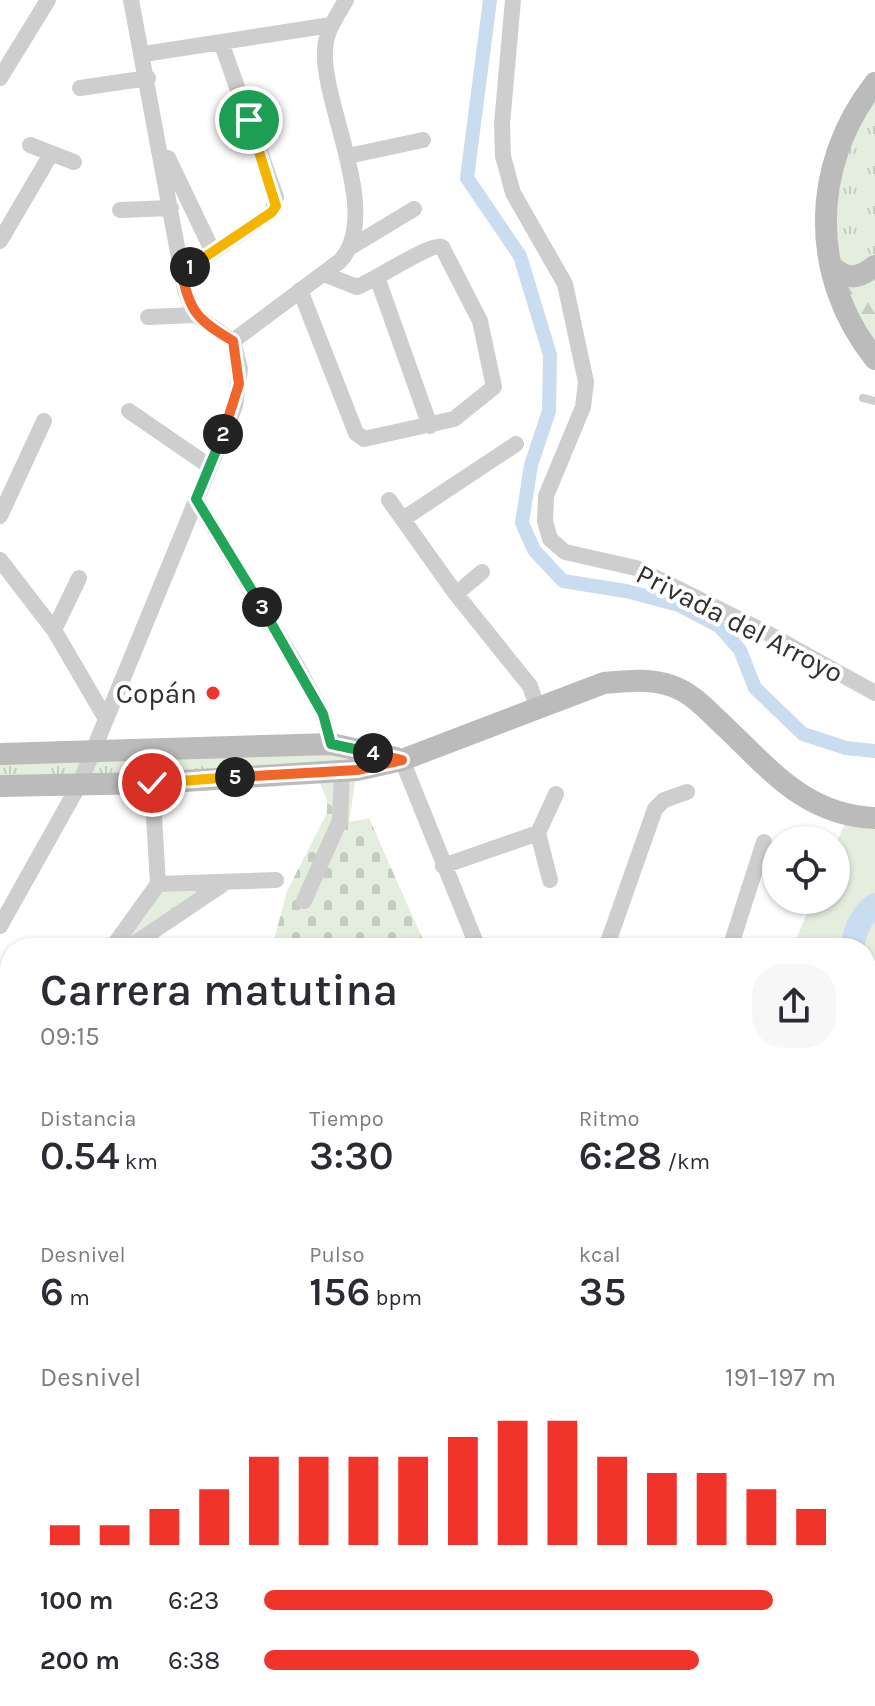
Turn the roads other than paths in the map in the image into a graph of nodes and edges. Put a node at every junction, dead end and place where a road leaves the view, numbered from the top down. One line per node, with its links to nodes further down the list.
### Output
1 (48, 0): 8 (street)
2 (131, 0): 7 (street)
3 (346, 0): 5 (street)
4 (513, 0): 51 (street, Privada del Arroyo)
5 (331, 25): 6 (street); 17 (street)
6 (221, 42): 7 (street); 24 (street)
7 (144, 54): 9 (street)
8 (0, 78)
9 (148, 78): 11 (street); 13 (street)
10 (875, 83): 12 (main road)
11 (80, 88)
12 (868, 101): 26 (main road)
13 (159, 139): 19 (street); 24 (street)
14 (423, 140): 17 (street)
15 (30, 145): 16 (street)
16 (51, 154): 18 (street); 22 (street)
17 (348, 156): 23 (street)
18 (74, 162)
19 (171, 208): 21 (street); 27 (street)
20 (414, 209): 23 (street)
21 (120, 210)
22 (0, 241)
23 (351, 247): 28 (street)
24 (213, 252): 27 (street)
25 (875, 266): 26 (main road)
26 (832, 267): 34 (main road)
27 (182, 273): 31 (street)
28 (324, 274): 29 (street); 30 (street)
29 (378, 280): 39 (street); 39 (street)
30 (300, 290): 33 (street); 39 (street)
31 (195, 315): 32 (street); 33 (street)
32 (148, 317)
33 (233, 341): 41 (street)
34 (875, 359)
35 (863, 398): 36 (lane)
36 (875, 401)
37 (129, 411): 41 (street)
38 (44, 421): 44 (street)
39 (430, 426)
40 (516, 444): 45 (street)
41 (209, 466): 42 (street)
42 (196, 499): 53 (street); 54 (street)
43 (389, 500): 45 (street)
44 (0, 516)
45 (403, 519): 49 (street)
46 (0, 560): 50 (street)
47 (482, 572): 49 (street)
48 (79, 578): 50 (street)
49 (456, 594): 52 (street)
50 (57, 624): 53 (street)
51 (875, 693)
52 (537, 707): 57 (main road); 64 (main road)
53 (106, 719): 55 (street)
54 (331, 744): 55 (main road); 57 (main road)
55 (94, 748): 56 (main road); 60 (street)
56 (0, 754)
57 (402, 760): 58 (main road); 67 (street)
58 (342, 771): 59 (main road); 72 (street)
59 (152, 783): 60 (main road); 71 (street)
60 (79, 785): 61 (main road); 73 (street)
61 (0, 786)
62 (687, 792): 77 (street)
63 (556, 794): 65 (street)
64 (875, 818)
65 (538, 833): 67 (street); 69 (street)
66 (762, 848): 78 (street)
67 (443, 866): 76 (street)
68 (276, 880): 70 (street)
69 (550, 880)
70 (224, 883): 71 (street); 75 (street)
71 (158, 884): 74 (street)
72 (304, 901)
73 (0, 926)
74 (119, 938)
75 (143, 938)
76 (474, 938)
77 (610, 938)
78 (733, 938)

